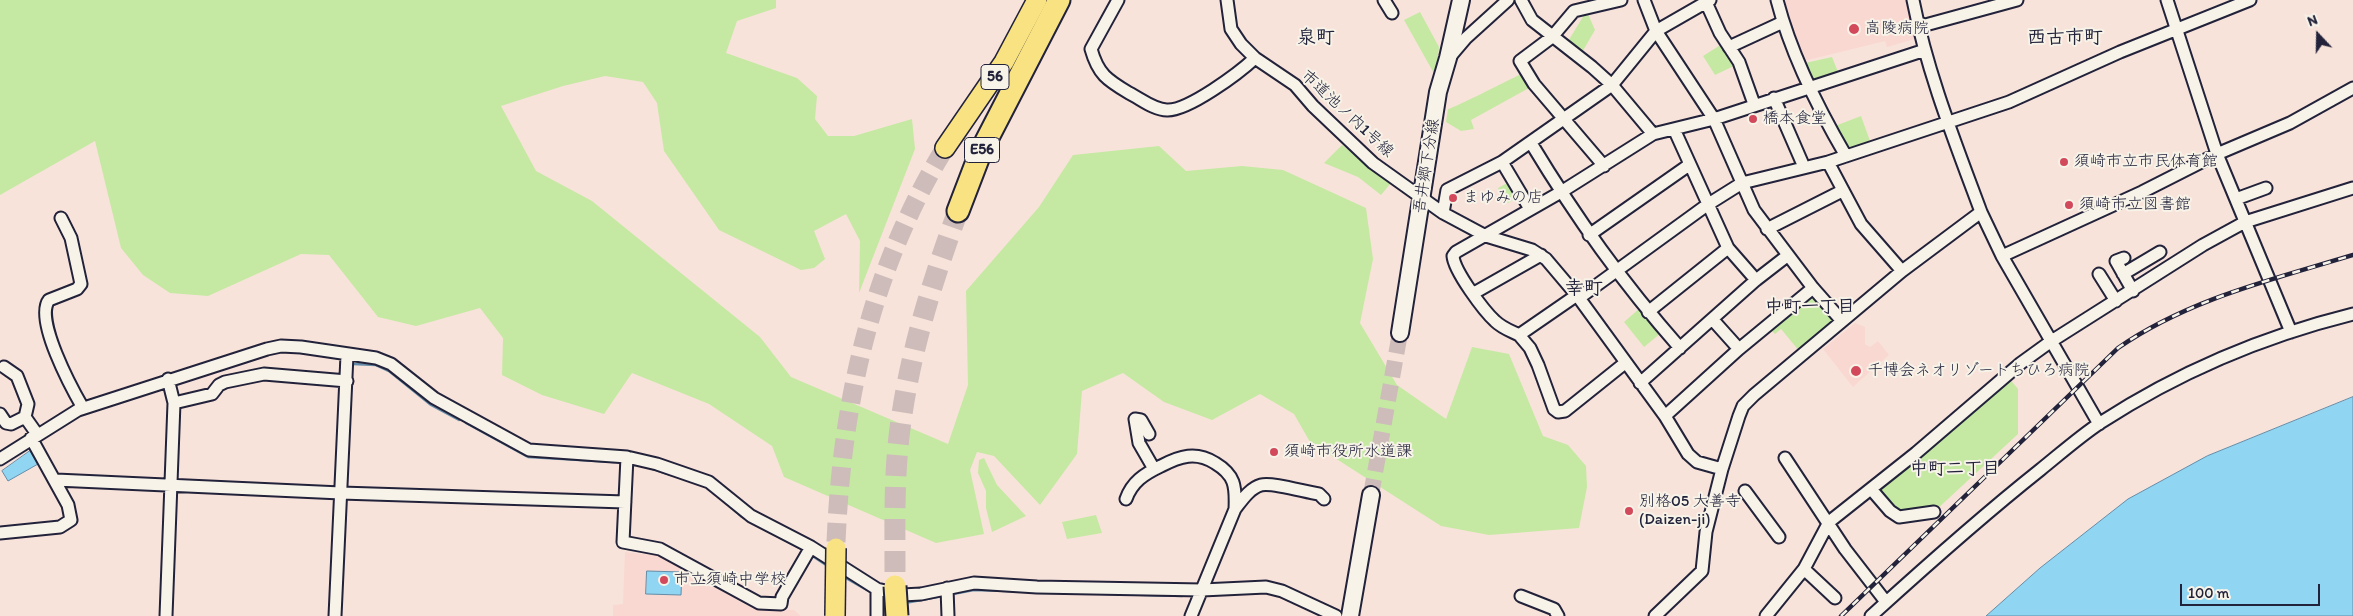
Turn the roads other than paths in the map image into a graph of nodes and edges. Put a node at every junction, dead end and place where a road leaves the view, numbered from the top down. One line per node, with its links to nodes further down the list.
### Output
1 (1037, 0): 38 (highway, 56)
2 (1058, 0): 55 (highway, E56)
3 (1118, 0): 25 (street)
4 (1227, 0): 25 (street, 市道池ノ内1号線)
5 (1384, 0): 17 (street)
6 (1461, 0): 26 (main road, 吾井郷下分線)
7 (1508, 0): 26 (street)
8 (1520, 0): 22 (street)
9 (1621, 0): 22 (street)
10 (1644, 0): 21 (street)
11 (1777, 0): 18 (street)
12 (1914, 0): 19 (street)
13 (2017, 0): 19 (street)
14 (2167, 0): 20 (street)
15 (2250, 0): 20 (street)
16 (1707, 1): 21 (street); 23 (street)
17 (1392, 13)
18 (1783, 22): 23 (street); 28 (street)
19 (1918, 27): 24 (street)
20 (2177, 29): 34 (street); 39 (street)
21 (1656, 31): 27 (street); 33 (street)
22 (1552, 37): 27 (street); 32 (street)
23 (1729, 47): 31 (street)
24 (1925, 50): 28 (street); 34 (street)
25 (1255, 58): 51 (street, 市道池ノ内1号線)
26 (1448, 58): 51 (main road, 吾井郷下分線)
27 (1612, 85): 32 (street); 36 (street)
28 (1811, 87): 30 (street); 40 (street)
29 (2353, 88): 39 (street)
30 (1774, 98): 31 (street); 45 (street)
31 (1754, 104): 33 (street)
32 (1564, 119): 37 (street); 44 (street)
33 (1714, 119): 35 (street); 46 (street)
34 (1948, 124): 40 (street); 56 (street)
35 (1674, 129): 36 (street); 43 (street)
36 (1653, 134): 44 (street)
37 (1531, 143): 41 (street); 50 (street)
38 (944, 148)
39 (2217, 154): 52 (street); 67 (street)
40 (1846, 156): 42 (street)
41 (1502, 162): 54 (street); 57 (street)
42 (1828, 162): 45 (street); 49 (street)
43 (1689, 165): 53 (street); 61 (street)
44 (1604, 166): 50 (street)
45 (1804, 167): 46 (street)
46 (1742, 182): 53 (street); 60 (street)
47 (2266, 188): 52 (street)
48 (2353, 188): 59 (street)
49 (1842, 191): 60 (street); 69 (street)
50 (1560, 192): 54 (street); 61 (street)
51 (1422, 200): 57 (street, 市道池ノ内1号線); 84 (main road, 吾井郷下分線)
52 (2236, 200): 59 (street)
53 (1707, 205): 63 (street); 70 (street)
54 (1530, 209): 62 (street)
55 (958, 211)
56 (1980, 212): 67 (street); 69 (street)
57 (1443, 213): 62 (street, 市道池ノ内1号線)
58 (61, 218): 96 (street)
59 (2245, 222): 75 (street); 83 (street)
60 (1767, 228): 66 (street)
61 (1589, 235): 70 (street)
62 (1486, 236): 65 (street, 市道池ノ内1号線); 76 (street)
63 (1728, 248): 73 (street); 79 (street)
64 (2160, 252): 72 (street)
65 (1541, 254): 76 (street); 77 (street)
66 (1788, 256): 73 (street); 74 (street)
67 (2002, 256): 86 (street)
68 (2124, 258): 72 (street)
69 (1902, 271): 82 (street)
70 (1616, 272): 77 (street); 79 (street)
71 (2099, 274): 78 (street)
72 (2123, 274): 75 (street)
73 (1756, 280): 81 (street)
74 (1813, 288): 82 (street); 88 (street)
75 (2133, 291): 78 (street)
76 (1474, 293): 85 (street)
77 (1578, 297): 85 (street); 90 (street)
78 (2116, 301): 86 (street)
79 (1648, 312): 87 (street)
80 (2353, 314): 83 (street)
81 (1713, 320): 87 (street); 88 (street)
82 (1842, 321): 107 (street)
83 (2291, 332): 100 (street)
84 (1400, 333)
85 (1519, 335): 90 (street)
86 (2050, 342): 100 (street); 110 (street)
87 (1680, 348): 94 (street)
88 (1739, 349): 98 (street)
89 (347, 355): 92 (street); 93 (street); 103 (street)
90 (1625, 363): 94 (street)
91 (4, 367): 99 (street)
92 (168, 379): 95 (street); 96 (street)
93 (347, 381): 95 (street); 112 (street)
94 (1640, 383): 98 (street)
95 (174, 403): 109 (street)
96 (83, 408): 102 (street)
97 (0, 414): 99 (street)
98 (1665, 416): 107 (street)
99 (25, 417): 102 (street)
100 (2099, 424): 130 (street)
101 (1149, 434): 106 (street)
102 (34, 436): 105 (street); 108 (street)
103 (627, 457): 116 (street); 123 (street)
104 (1786, 458): 119 (street)
105 (0, 459)
106 (1154, 469): 114 (street); 117 (street)
107 (1722, 469): 141 (street)
108 (56, 480): 109 (street); 120 (street)
109 (172, 486): 112 (street); 131 (street)
110 (1871, 488): 118 (street); 119 (street)
111 (1745, 491): 121 (street)
112 (341, 493): 116 (street); 132 (street)
113 (1371, 495): 139 (main road)
114 (1126, 499)
115 (1324, 499): 117 (street)
116 (625, 502): 123 (street)
117 (1235, 509): 127 (street)
118 (1934, 512)
119 (1829, 522): 124 (street); 130 (street)
120 (0, 533)
121 (1779, 537)
122 (836, 545): 133 (highway, bridge)
123 (811, 547): 125 (street)
124 (1804, 569): 129 (street); 142 (street)
125 (889, 582): 126 (street); 134 (street); 135 (highway, bridge)
126 (947, 588): 127 (street); 136 (street)
127 (1202, 590): 137 (street); 138 (street)
128 (1521, 596): 140 (street)
129 (1835, 598)
130 (1886, 602): 143 (street)
131 (166, 616)
132 (336, 616)
133 (835, 616)
134 (877, 616)
135 (897, 616)
136 (948, 616)
137 (1191, 616)
138 (1336, 616)
139 (1350, 616)
140 (1558, 616)
141 (1655, 616)
142 (1766, 616)
143 (1871, 616)

